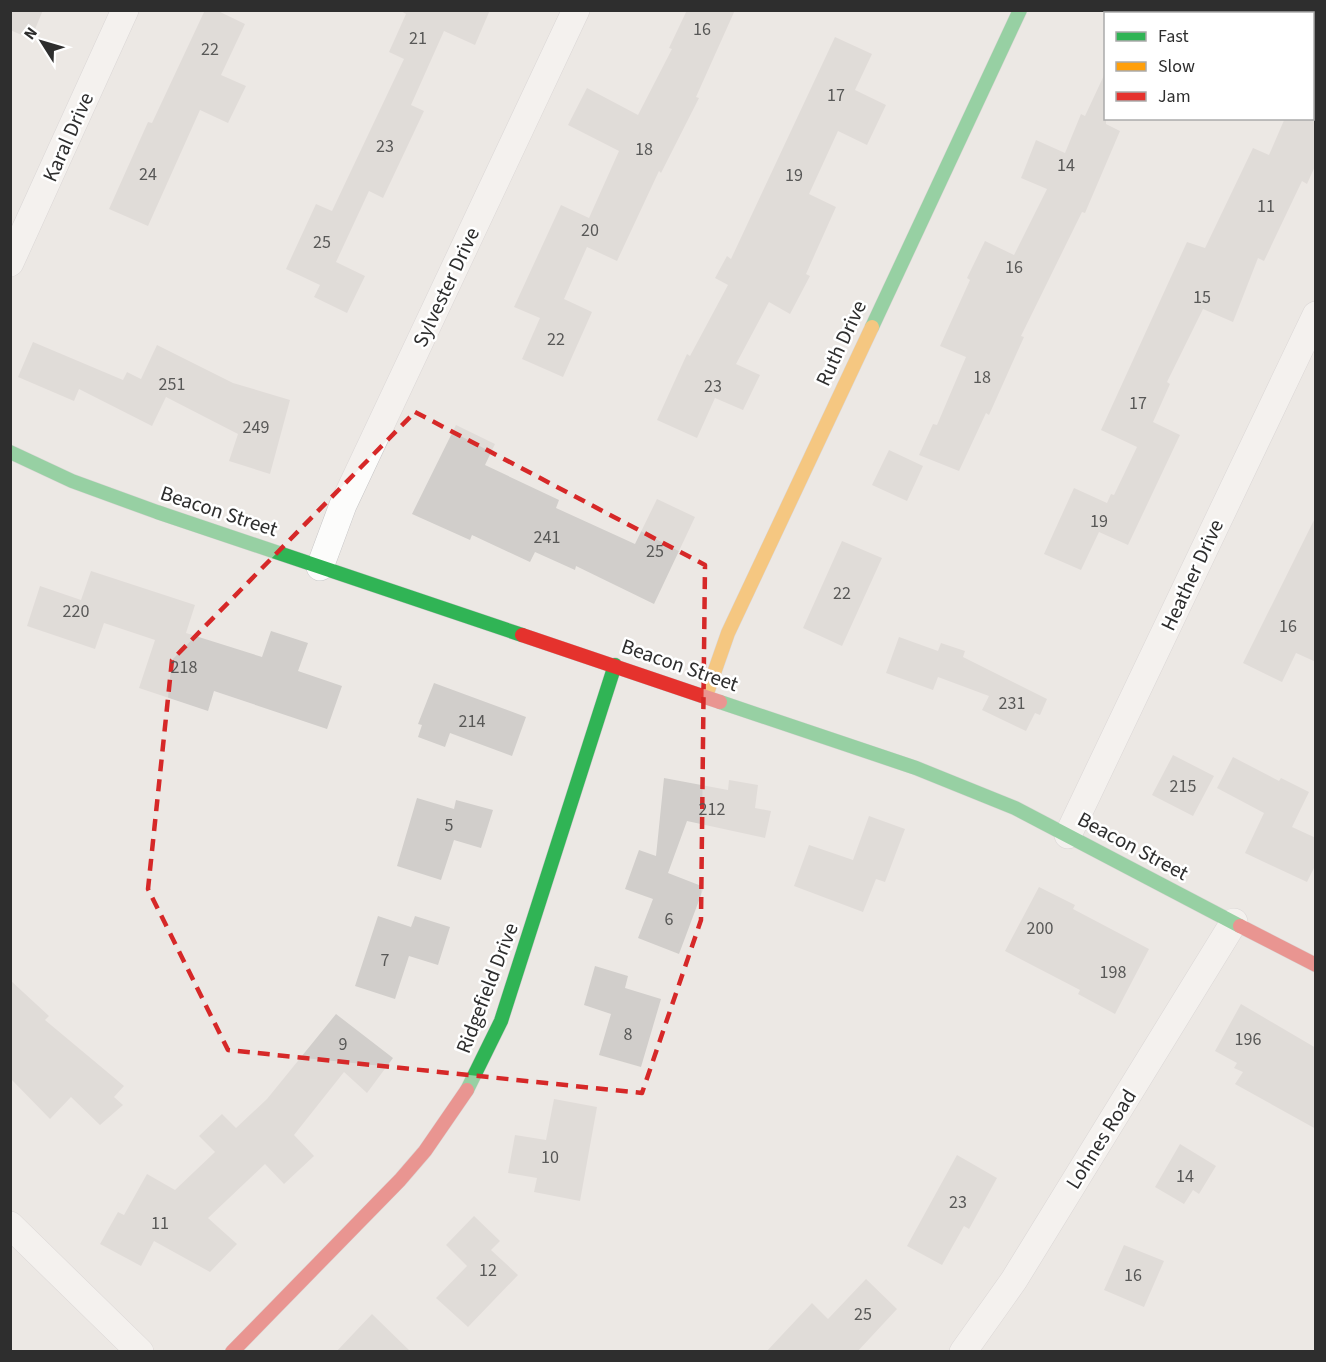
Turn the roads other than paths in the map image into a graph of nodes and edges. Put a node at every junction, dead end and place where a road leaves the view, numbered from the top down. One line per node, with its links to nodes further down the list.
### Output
1 (124, 10): 4 (street, Karal Drive)
2 (576, 10): 7 (street, Sylvester Drive)
3 (1020, 10): 9 (street, Ruth Drive)
4 (10, 263)
5 (1316, 315): 10 (street, Heather Drive)
6 (10, 452): 7 (street, Beacon Street)
7 (321, 567): 8 (street, Beacon Street)
8 (615, 665): 9 (street, Beacon Street); 15 (street, Ridgefield Drive)
9 (706, 696): 10 (street, Beacon Street)
10 (1068, 835): 11 (street, Beacon Street)
11 (1234, 922): 12 (street, Beacon Street); 16 (street, Lohnes Road)
12 (1316, 965)
13 (10, 1225): 14 (street)
14 (140, 1352)
15 (232, 1352)
16 (963, 1352)

